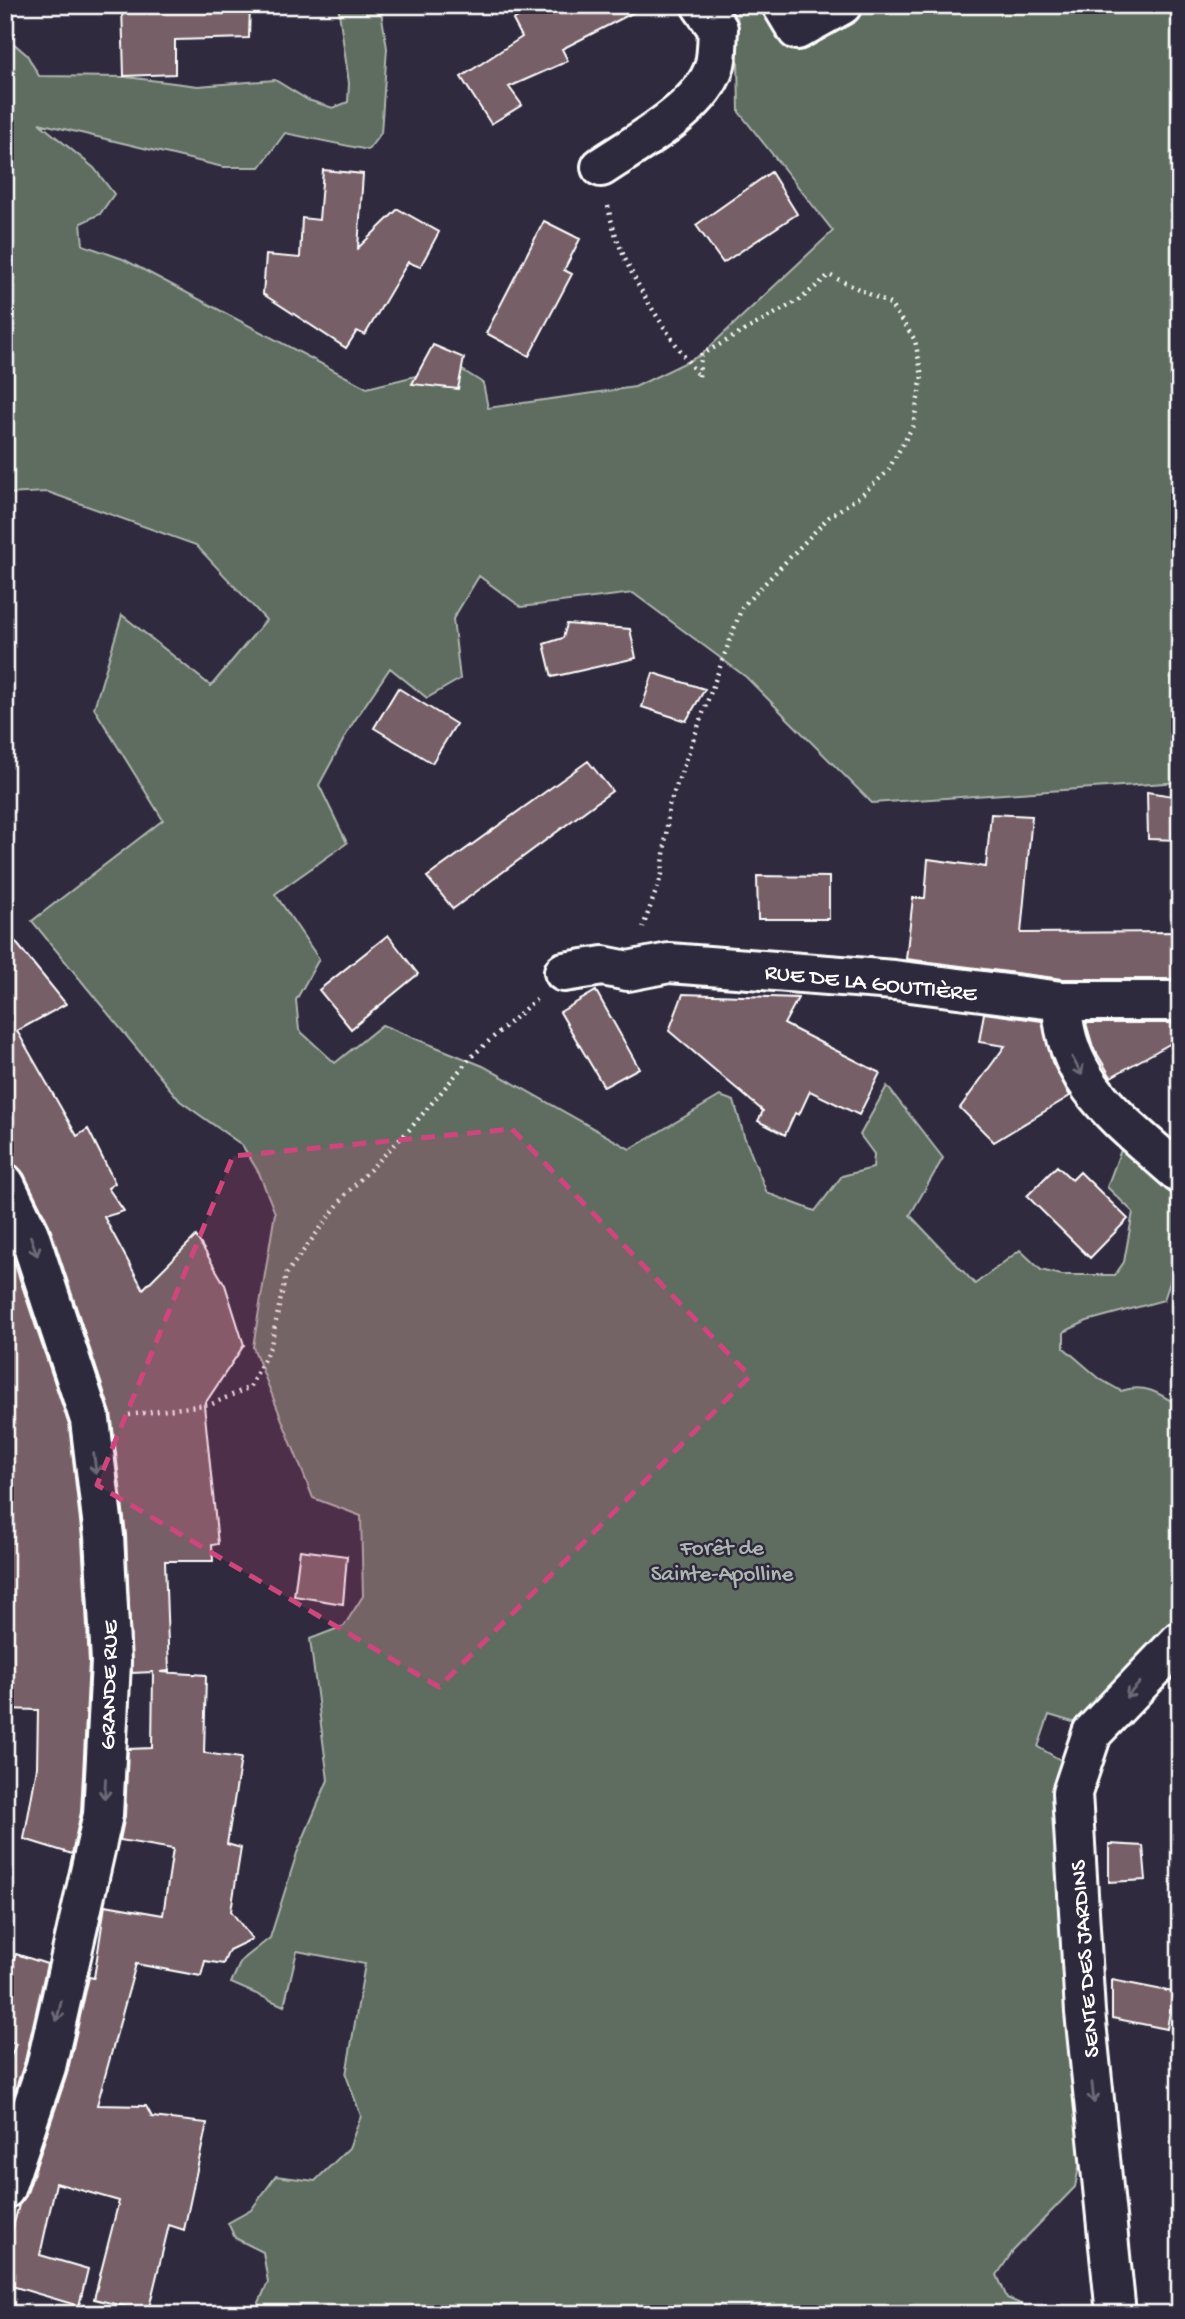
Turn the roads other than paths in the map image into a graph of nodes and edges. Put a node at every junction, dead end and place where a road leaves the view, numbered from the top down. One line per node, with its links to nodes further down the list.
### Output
1 (701, 5): 4 (street)
2 (782, 5): 3 (street)
3 (842, 5)
4 (601, 167)
5 (564, 972): 6 (street, RUE DE LA GOUTTIÈRE)
6 (1062, 1001): 7 (street, RUE DE LA GOUTTIÈRE); 8 (street, one-way to 8)
7 (1180, 1001)
8 (1180, 1174)
9 (5, 1184): 11 (street, GRANDE RUE, one-way to 11)
10 (1180, 1641): 12 (street, SENTE DES JARDINS, one-way to 12)
11 (5, 2189)
12 (1116, 2314)

